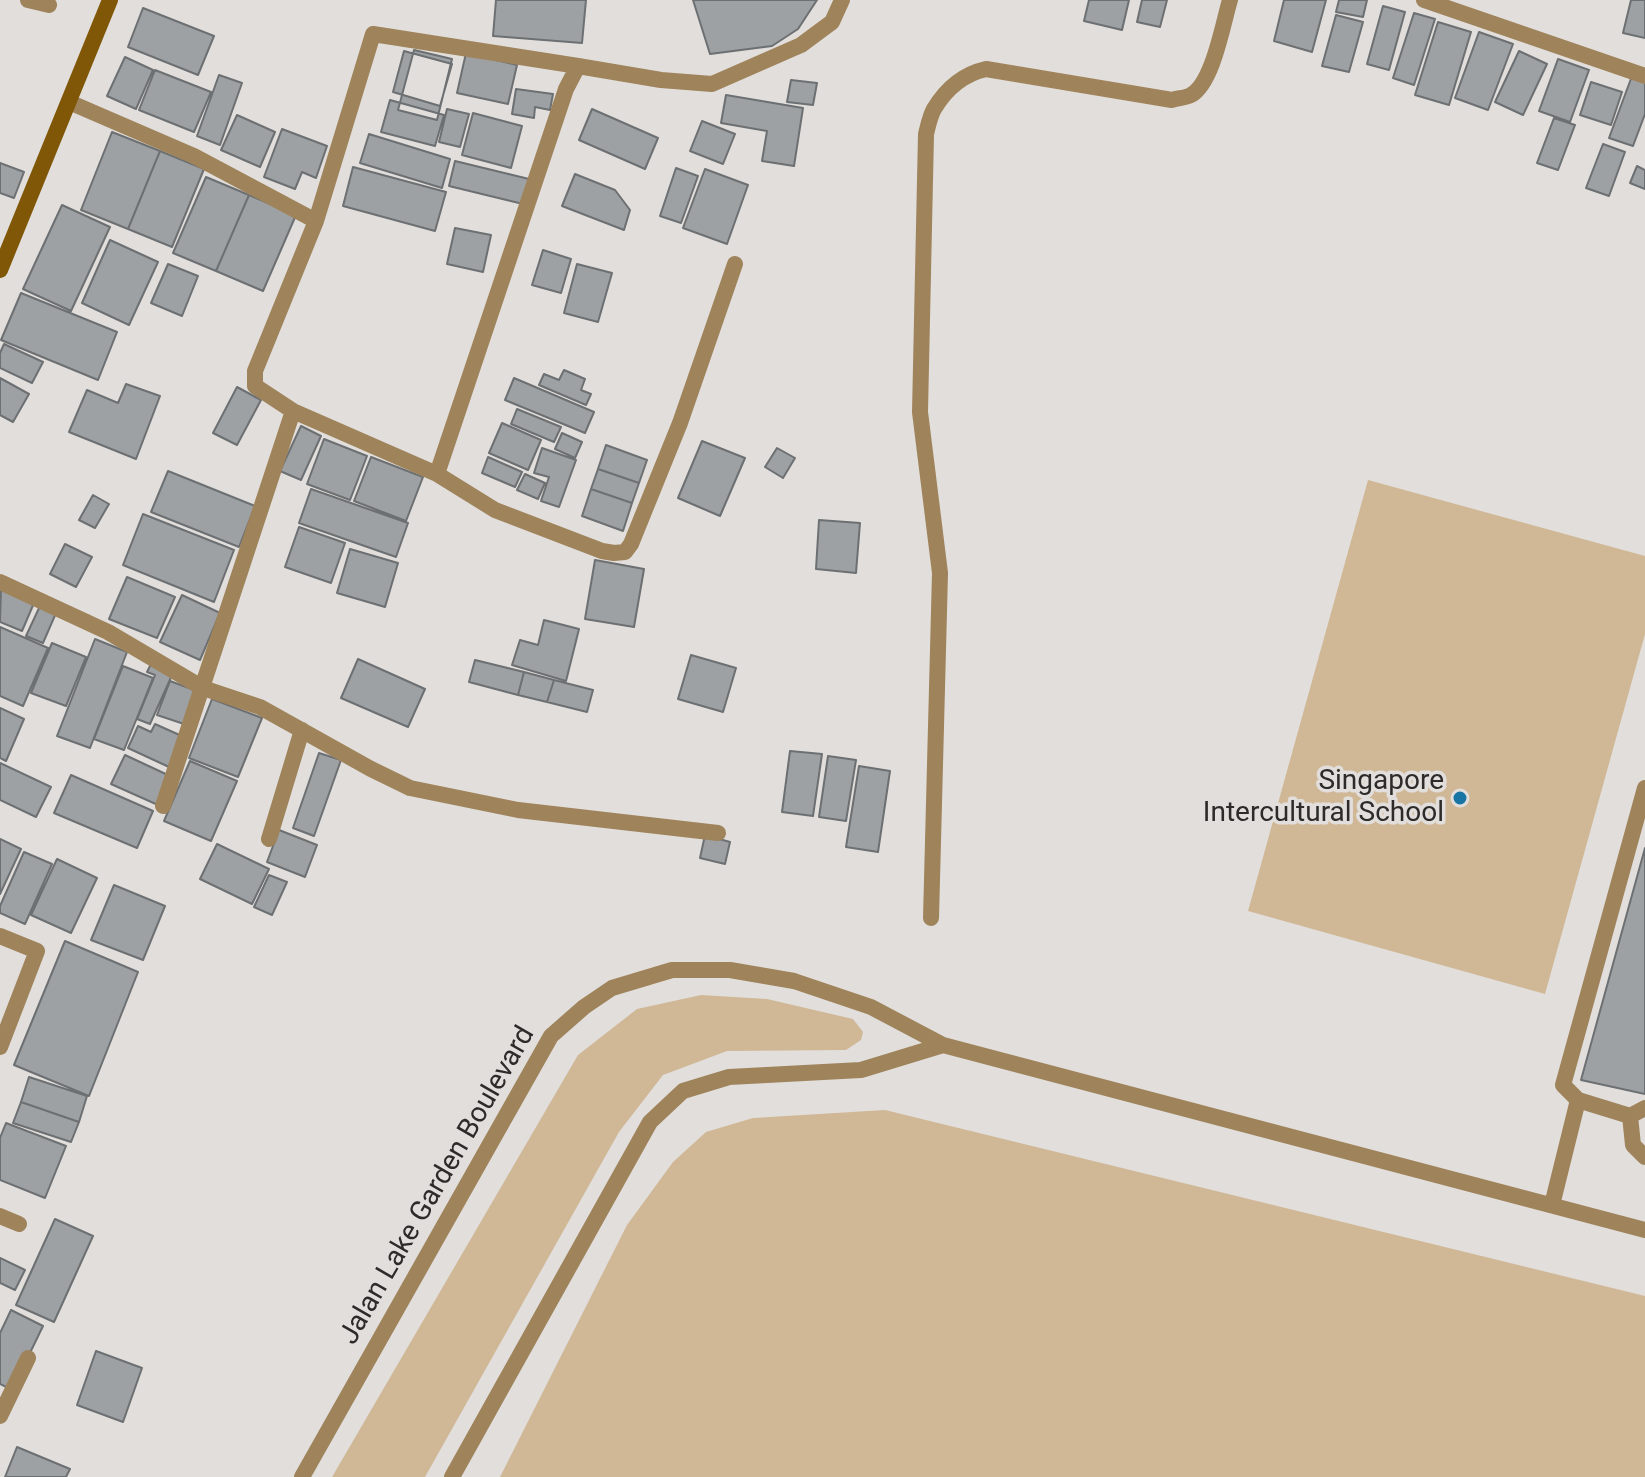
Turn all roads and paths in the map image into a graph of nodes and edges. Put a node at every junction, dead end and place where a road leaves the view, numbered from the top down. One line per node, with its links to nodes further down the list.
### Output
1 (28, 0): 6 (street)
2 (110, 0): 9 (street)
3 (842, 0): 7 (street)
4 (1230, 0): 23 (street)
5 (1424, 0): 8 (street)
6 (49, 5)
7 (578, 66): 10 (street); 15 (street)
8 (1645, 76)
9 (69, 102): 10 (street); 11 (street)
10 (316, 221): 14 (street)
11 (6, 241): 13 (street)
12 (735, 264): 15 (street)
13 (0, 270)
14 (293, 411): 15 (street); 17 (street)
15 (437, 474)
16 (0, 582): 17 (street)
17 (203, 688): 18 (street); 20 (street)
18 (302, 730): 21 (street); 22 (street)
19 (1645, 788): 27 (street)
20 (163, 806)
21 (718, 833)
22 (269, 839)
23 (931, 918)
24 (0, 936): 26 (street)
25 (943, 1045): 30 (street, Jalan Lake Garden Boulevard); 36 (street, Jalan Lake Garden Boulevard); 37 (street)
26 (0, 1047)
27 (1578, 1100): 28 (street); 30 (street)
28 (1638, 1112): 29 (street)
29 (1645, 1157)
30 (1552, 1205): 33 (street, Jalan Lake Garden Boulevard)
31 (0, 1216): 32 (street)
32 (19, 1224)
33 (1645, 1230)
34 (28, 1358): 35 (street)
35 (0, 1416)
36 (302, 1477)
37 (452, 1477)

